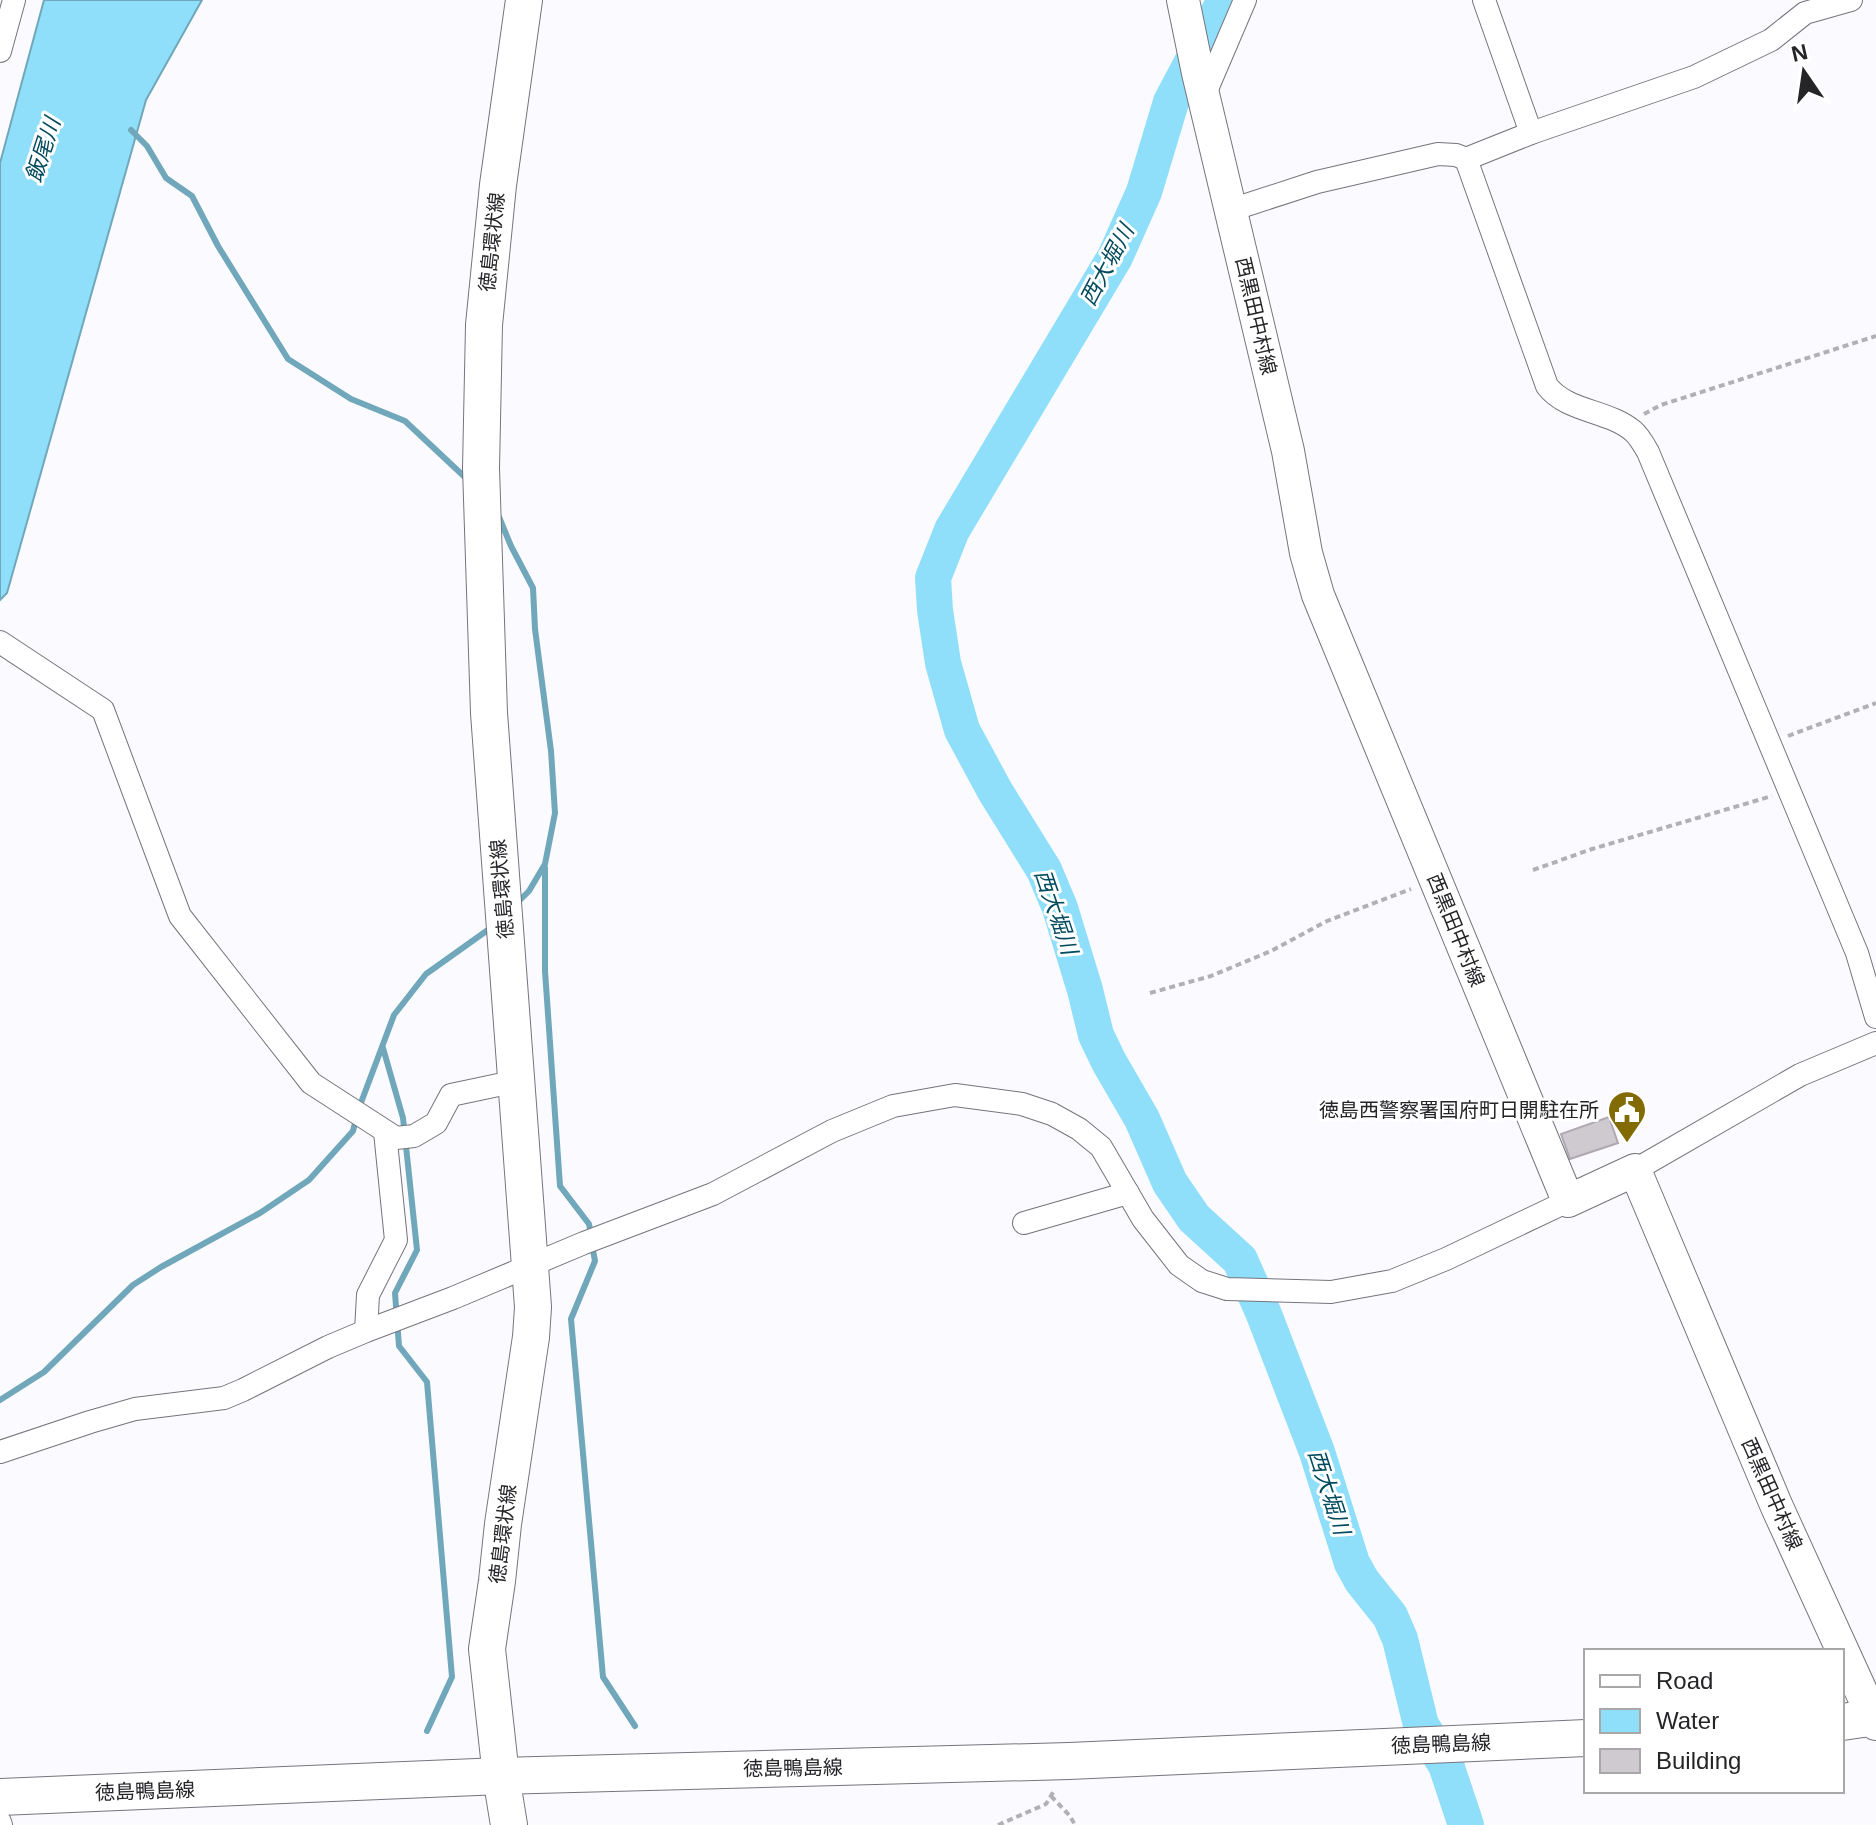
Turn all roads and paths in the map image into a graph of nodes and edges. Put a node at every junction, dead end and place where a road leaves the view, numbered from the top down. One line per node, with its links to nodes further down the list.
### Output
1 (14, 0): 7 (street)
2 (524, 0): 23 (main road, 徳島環状線)
3 (1183, 0): 8 (main road, 西黒田中村線)
4 (1245, 0): 8 (street)
5 (1484, 0): 9 (street)
6 (1851, 0): 9 (street)
7 (0, 51)
8 (1198, 71): 11 (main road, 西黒田中村線)
9 (1531, 133): 10 (street)
10 (1466, 159): 11 (street); 13 (street)
11 (1231, 210): 19 (main road, 西黒田中村線)
12 (1876, 336): 13 (path)
13 (1623, 425): 16 (street)
14 (0, 642): 24 (street)
15 (1876, 703): 16 (path)
16 (1770, 742): 17 (street)
17 (1790, 791): 18 (path); 21 (street)
18 (1533, 870)
19 (1436, 880): 20 (path); 27 (main road, 西黒田中村線)
20 (1150, 993)
21 (1876, 1017)
22 (1876, 1043): 25 (street)
23 (517, 1081): 24 (street); 29 (main road, 徳島環状線)
24 (394, 1134): 30 (street)
25 (1635, 1170): 27 (main road); 32 (main road, 西黒田中村線)
26 (1128, 1193): 27 (street); 28 (street); 29 (street)
27 (1568, 1201)
28 (1024, 1223)
29 (530, 1266): 30 (street); 37 (main road, 徳島環状線)
30 (366, 1331): 31 (street)
31 (0, 1452)
32 (1837, 1649)
33 (1844, 1666): 34 (main road, 西黒田中村線)
34 (1867, 1720)
35 (1584, 1738): 36 (main road, 徳島鴨島線)
36 (1069, 1761): 37 (main road, 徳島鴨島線); 38 (path)
37 (501, 1776): 39 (main road, 徳島鴨島線); 40 (main road, 徳島環状線)
38 (1051, 1796): 41 (path); 42 (path)
39 (0, 1797)
40 (507, 1825)
41 (998, 1825)
42 (1075, 1825)

